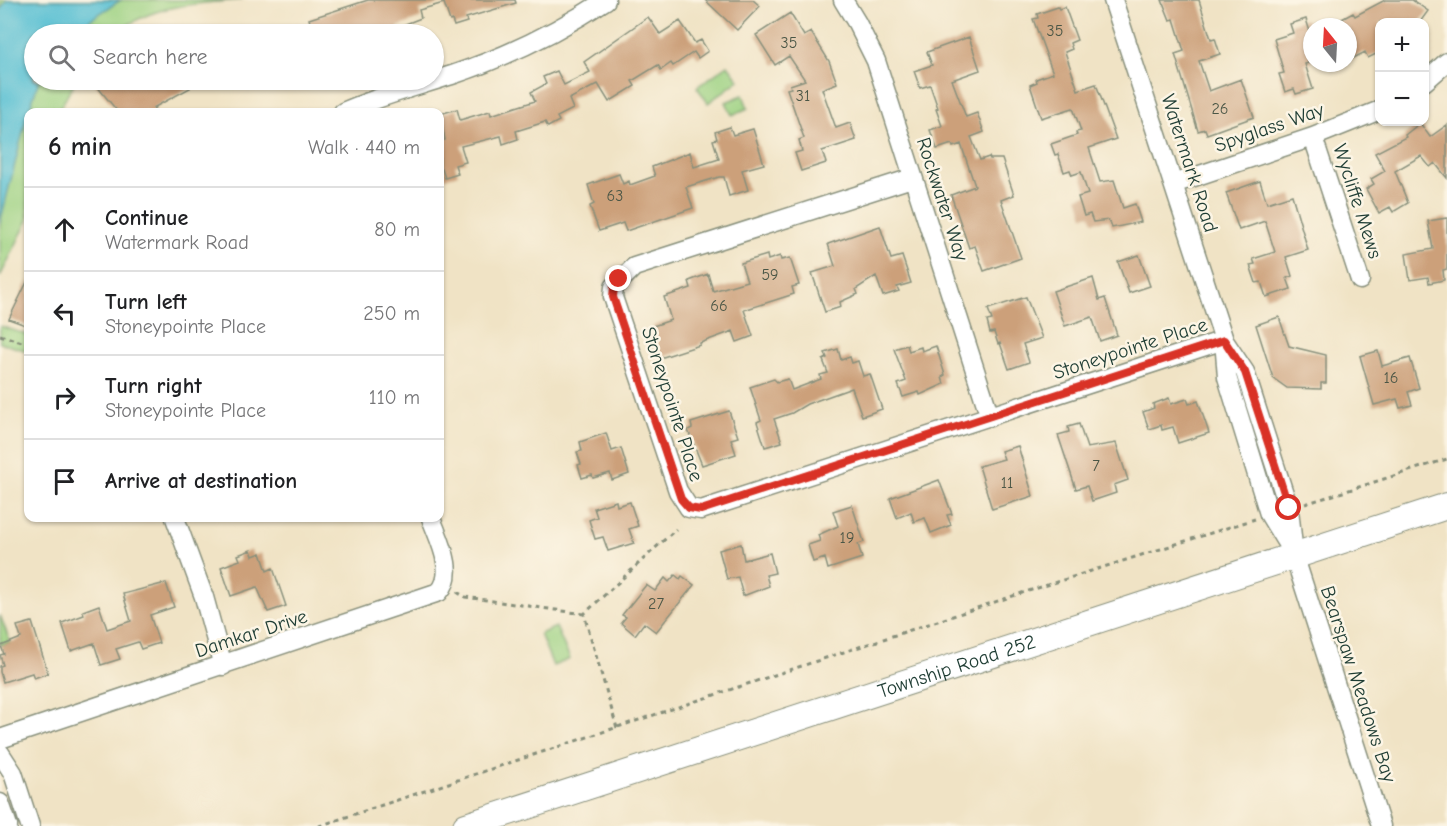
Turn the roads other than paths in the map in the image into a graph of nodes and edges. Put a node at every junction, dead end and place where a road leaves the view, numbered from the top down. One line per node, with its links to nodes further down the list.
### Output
1 (606, 0): 5 (street)
2 (843, 0): 11 (street, Rockwater Way)
3 (1113, 0): 12 (street, Watermark Road)
4 (1447, 62): 6 (street)
5 (444, 78)
6 (1429, 78)
7 (404, 90): 8 (street)
8 (352, 108)
9 (1375, 112): 10 (street, Spyglass Way)
10 (1313, 137): 12 (street, Spyglass Way); 13 (street, Wycliffe Mews)
11 (912, 178): 15 (street, Rockwater Way); 15 (street, Stoneypointe Place)
12 (1173, 184): 14 (street, Watermark Road)
13 (1360, 280)
14 (1224, 340): 15 (street, Stoneypointe Place); 19 (street, Watermark Road); 19 (street, Watermark Road)
15 (990, 417)
16 (1447, 506): 19 (street, Township Road 252)
17 (176, 522): 20 (street)
18 (432, 522): 20 (street, Damkar Drive)
19 (1294, 555): 26 (street, Township Road 252); 27 (street, Bearspaw Meadows Bay)
20 (224, 666): 21 (street, Damkar Drive)
21 (0, 739)
22 (0, 753): 25 (street)
23 (0, 803): 24 (street)
24 (8, 826)
25 (30, 826)
26 (466, 826)
27 (1381, 826)

